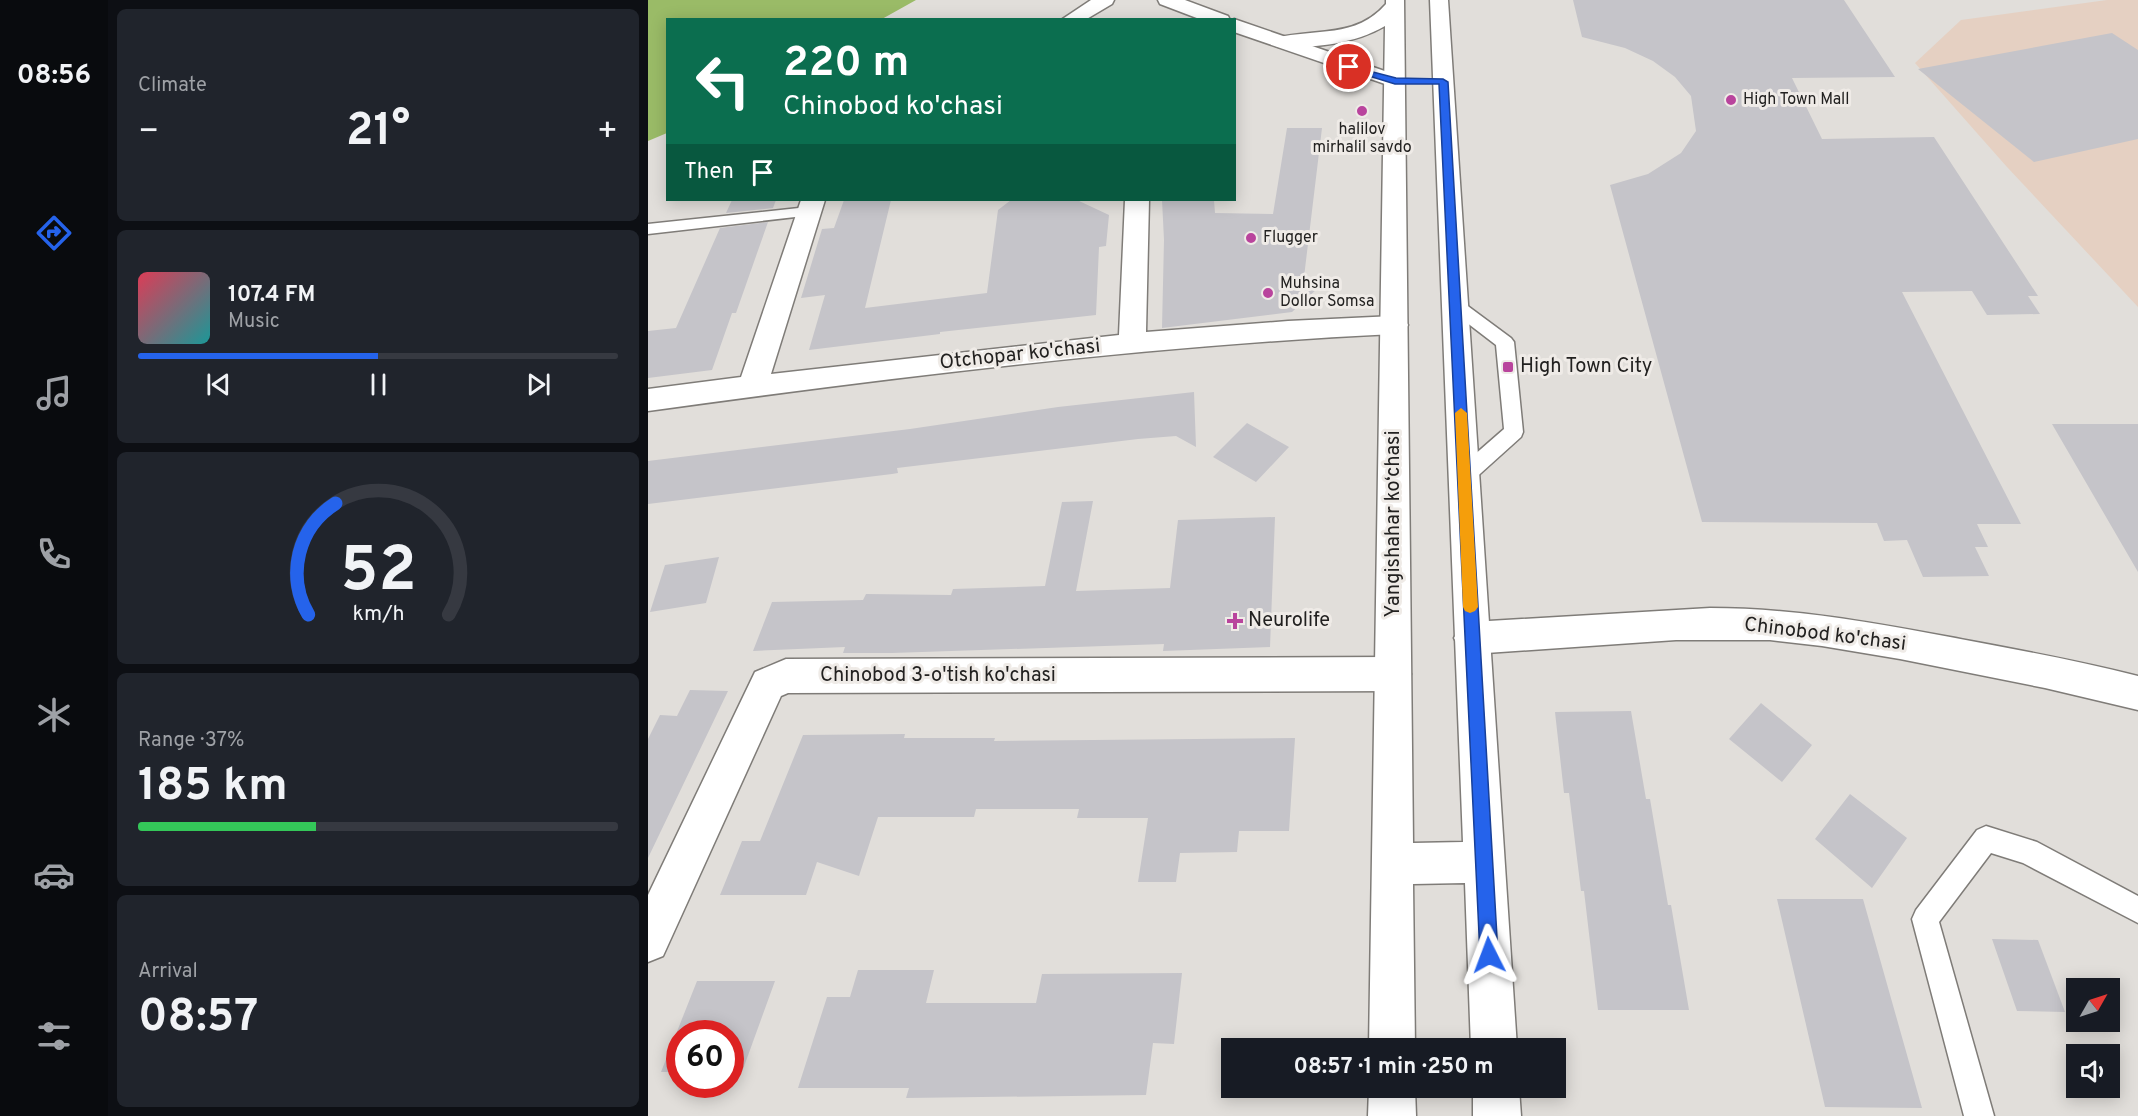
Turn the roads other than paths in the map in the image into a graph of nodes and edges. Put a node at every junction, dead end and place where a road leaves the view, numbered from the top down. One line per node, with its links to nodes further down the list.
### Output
1 (1105, 0): 5 (main road)
2 (1167, 0): 6 (main road)
3 (1439, 0): 9 (main road, Yangishahar ko‘chasi)
4 (1395, 3): 8 (main road); 9 (main road, Yangishahar ko‘chasi)
5 (1074, 18)
6 (1216, 18)
7 (1236, 25): 8 (main road)
8 (1283, 42): 9 (main road)
9 (1419, 81): 13 (main road, Yangishahar ko‘chasi); 14 (main road, Yangishahar ko‘chasi)
10 (1137, 201): 15 (main road)
11 (811, 206): 12 (lane); 16 (main road)
12 (648, 229)
13 (1455, 305): 18 (main road, Yangishahar ko‘chasi); 18 (lane)
14 (1394, 325): 15 (main road, Otchopar ko'chasi); 20 (main road, Yangishahar ko‘chasi)
15 (1132, 342): 16 (main road, Otchopar ko'chasi)
16 (753, 385): 17 (main road, Otchopar ko'chasi)
17 (648, 400)
18 (1464, 476): 19 (main road, Yangishahar ko‘chasi)
19 (1472, 638): 21 (main road, Chinobod ko'chasi); 22 (main road, Yangishahar ko‘chasi)
20 (1393, 674): 23 (main road, Yangishahar ko‘chasi); 25 (main road, Chinobod 3-o'tish ko'chasi)
21 (2138, 693)
22 (1484, 862): 23 (main road); 27 (main road, Yangishahar ko‘chasi)
23 (1393, 864): 26 (main road, Yangishahar ko‘chasi)
24 (2138, 910): 32 (lane)
25 (648, 941)
26 (1392, 1038)
27 (1493, 1038)
28 (1392, 1098): 30 (main road)
29 (1496, 1098): 31 (main road)
30 (1392, 1116)
31 (1497, 1116)
32 (1979, 1116)

